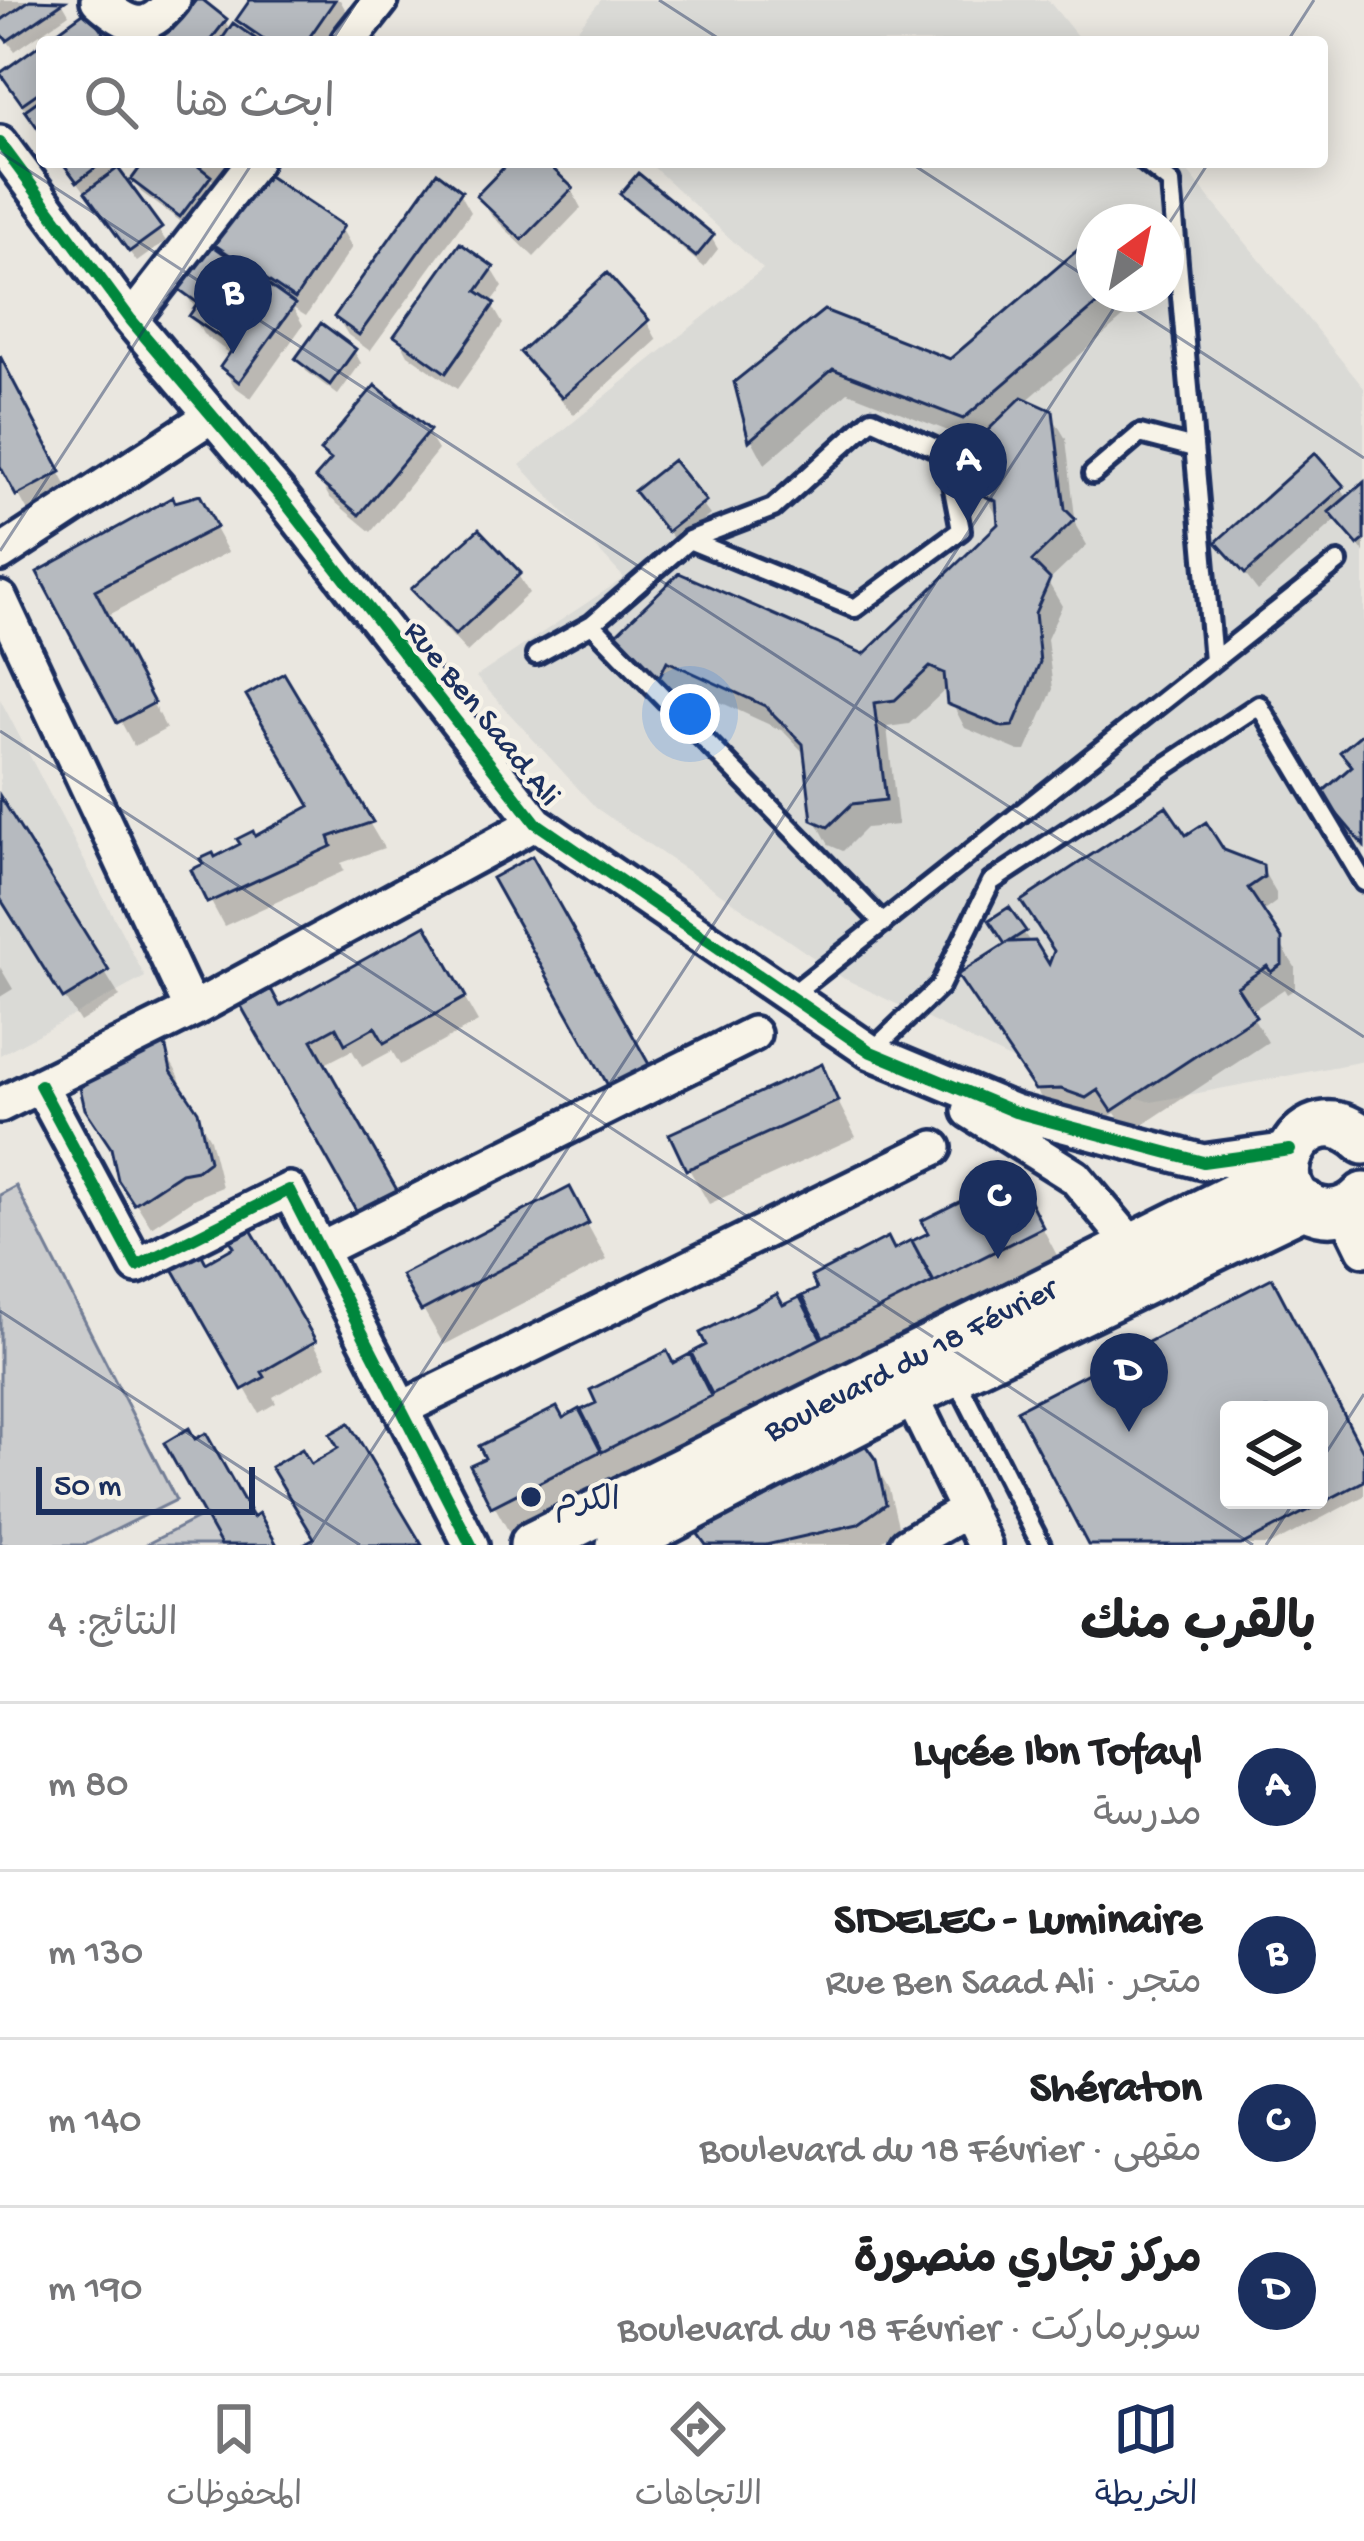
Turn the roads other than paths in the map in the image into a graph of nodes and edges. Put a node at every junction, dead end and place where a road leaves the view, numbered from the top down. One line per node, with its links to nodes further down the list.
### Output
1 (98, 0): 2 (street)
2 (173, 0)
3 (380, 0): 4 (street)
4 (353, 36)
5 (0, 143): 8 (street, Rue Ben Saad Ali)
6 (249, 168): 8 (street)
7 (1152, 168): 10 (lane)
8 (131, 320): 9 (street, Rue Ben Saad Ali)
9 (211, 416): 13 (street); 19 (street, Rue Ben Saad Ali)
10 (1194, 448): 11 (lane); 18 (lane)
11 (1093, 474)
12 (689, 541): 12 (lane); 16 (lane)
13 (0, 554)
14 (1338, 562): 18 (lane)
15 (0, 599): 23 (street)
16 (592, 624): 17 (lane); 21 (lane)
17 (536, 655)
18 (1213, 661): 21 (lane)
19 (536, 823): 22 (street, Rue Ben Saad Ali); 23 (street)
20 (1364, 882): 25 (lane)
21 (883, 923): 22 (lane)
22 (790, 996): 25 (street, Rue Ben Saad Ali)
23 (192, 1010): 26 (street)
24 (753, 1034): 32 (street)
25 (871, 1052): 30 (street, Rue Ben Saad Ali); 31 (street)
26 (40, 1085): 27 (street); 32 (street)
27 (0, 1105)
28 (1357, 1128): 30 (main road)
29 (934, 1148): 35 (street)
30 (1326, 1197): 31 (main road, Boulevard du 18 Février); 33 (main road, Boulevard du 18 Février)
31 (1132, 1245): 38 (main road, Boulevard du 18 Février)
32 (320, 1250): 35 (street)
33 (953, 1373): 34 (main road, Boulevard du 18 Février); 42 (lane)
34 (910, 1394): 36 (street); 39 (main road, Boulevard du 18 Février)
35 (401, 1409): 37 (street)
36 (967, 1510): 40 (street); 41 (street)
37 (471, 1545)
38 (533, 1545)
39 (620, 1545)
40 (907, 1545)
41 (984, 1545)
42 (1041, 1545)

